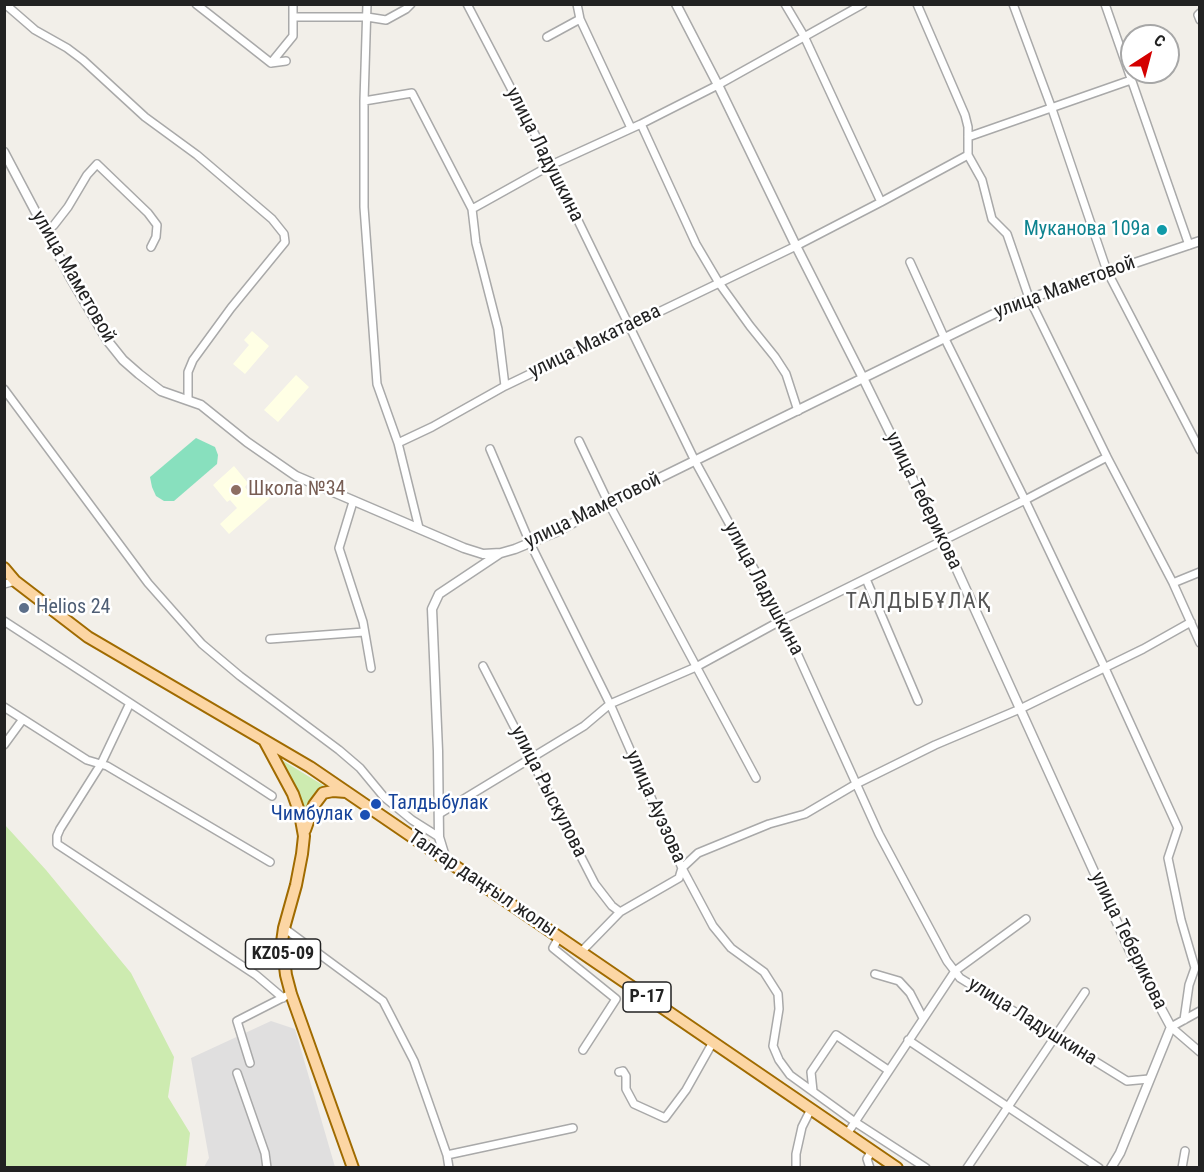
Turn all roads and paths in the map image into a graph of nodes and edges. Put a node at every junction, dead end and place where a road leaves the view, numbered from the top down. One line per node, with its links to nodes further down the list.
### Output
1 (5, 4): 15 (street)
2 (21, 4): 15 (street)
3 (196, 4): 25 (street)
4 (293, 4): 17 (street)
5 (367, 4): 18 (street)
6 (411, 4): 18 (street)
7 (467, 4): 36 (street, улица Ладушкина)
8 (577, 4): 19 (street)
9 (676, 4): 28 (street, улица Теберикова)
10 (785, 4): 21 (street)
11 (863, 4): 21 (street)
12 (917, 4): 33 (street)
13 (1013, 4): 30 (street)
14 (1105, 4): 23 (street)
15 (15, 12): 53 (street)
16 (1200, 14): 20 (street)
17 (293, 17): 18 (street); 25 (street)
18 (367, 17): 29 (street)
19 (580, 19): 22 (street); 32 (street)
20 (1200, 20)
21 (804, 36): 28 (street); 37 (street)
22 (547, 37)
23 (1120, 48)
24 (286, 62): 25 (street)
25 (271, 63)
26 (1120, 84): 30 (street)
27 (1132, 84): 41 (street)
28 (718, 85): 31 (street); 42 (street, улица Теберикова)
29 (364, 101): 38 (street); 56 (street)
30 (1052, 109): 33 (street); 45 (street)
31 (641, 124): 32 (street); 46 (street)
32 (631, 128): 36 (street)
33 (968, 137): 35 (street)
34 (4, 152): 39 (street, улица Маметовой)
35 (968, 155): 37 (street, улица Макатаева); 47 (street)
36 (551, 165): 38 (street); 48 (street, улица Ладушкина)
37 (880, 202): 42 (street, улица Макатаева)
38 (472, 209): 51 (street)
39 (46, 232): 43 (street); 53 (street, улица Маметовой)
40 (1200, 241): 41 (street, улица Маметовой)
41 (1189, 244): 45 (street, улица Маметовой)
42 (795, 246): 46 (street, улица Макатаева); 50 (street, улица Теберикова)
43 (151, 247)
44 (910, 262): 49 (street)
45 (1107, 271): 47 (street, улица Маметовой); 58 (street)
46 (719, 283): 48 (street, улица Макатаева); 54 (street)
47 (1029, 298): 49 (street, улица Маметовой); 59 (street)
48 (629, 325): 51 (street, улица Макатаева); 60 (street, улица Ладушкина)
49 (944, 337): 50 (street, улица Маметовой); 61 (street)
50 (863, 378): 54 (street, улица Маметовой); 65 (street, улица Теберикова)
51 (505, 386): 56 (street, улица Макатаева)
52 (4, 389): 99 (street)
53 (188, 399): 62 (street, улица Маметовой)
54 (798, 411): 60 (street, улица Маметовой)
55 (579, 441): 63 (street)
56 (398, 443): 64 (street)
57 (490, 449): 66 (street, улица Ауэзова)
58 (1200, 450)
59 (1107, 457): 61 (street); 72 (street)
60 (694, 461): 63 (street, улица Маметовой); 73 (street, улица Ладушкина)
61 (1025, 500): 65 (street); 80 (street)
62 (353, 502): 64 (street, улица Маметовой); 76 (street)
63 (609, 504): 66 (street, улица Маметовой); 82 (street)
64 (419, 528): 67 (street, улица Маметовой)
65 (944, 541): 70 (street); 87 (street, улица Теберикова)
66 (530, 543): 67 (street, улица Маметовой); 85 (street, улица Ауэзова)
67 (501, 553): 97 (street)
68 (4, 568): 71 (main road, Талғар даңғыл жолы)
69 (1200, 572): 72 (street)
70 (866, 579): 73 (street); 83 (street)
71 (10, 583): 89 (main road, Талғар даңғыл жолы)
72 (1173, 583): 75 (street)
73 (782, 620): 82 (street); 94 (street, улица Ладушкина)
74 (4, 621): 84 (street)
75 (1191, 622): 78 (street); 80 (street)
76 (364, 632): 77 (street); 81 (street)
77 (270, 639)
78 (1200, 643)
79 (483, 666): 91 (street, улица Рыскулова)
80 (1104, 666): 87 (street); 114 (street)
81 (371, 668)
82 (696, 668): 85 (street); 93 (street)
83 (918, 701)
84 (130, 703): 92 (street); 96 (street)
85 (610, 704): 91 (street); 102 (street, улица Ауэзова)
86 (4, 707): 88 (street)
87 (1020, 709): 94 (street); 115 (street, улица Теберикова)
88 (23, 719): 90 (street); 92 (street)
89 (264, 740): 95 (main road, Талғар даңғыл жолы / P-17); 98 (main road, KZ05-09)
90 (4, 744)
91 (530, 757): 97 (street); 103 (street, улица Рыскулова)
92 (100, 764): 101 (street); 111 (street)
93 (756, 778)
94 (856, 784): 102 (street); 108 (street, улица Ладушкина)
95 (346, 792): 98 (main road); 100 (main road, Талғар даңғыл жолы / P-17)
96 (272, 796)
97 (439, 814): 99 (street)
98 (304, 836): 105 (main road, KZ05-09)
99 (439, 837): 100 (street)
100 (447, 860): 106 (main road, Талғар даңғыл жолы / P-17)
101 (270, 862)
102 (682, 868): 103 (street); 126 (street, улица Ауэзова)
103 (621, 912): 107 (street)
104 (1026, 919): 108 (street)
105 (284, 928): 111 (main road, KZ05-09); 135 (street)
106 (559, 937): 107 (main road, Талғар даңғыл жолы / P-17); 119 (street)
107 (581, 952): 118 (main road, Талғар даңғыл жолы / P-17)
108 (954, 971): 113 (street); 116 (street, улица Ладушкина)
109 (875, 974): 113 (street)
110 (1084, 992): 116 (street)
111 (287, 996): 121 (street); 138 (main road, KZ05-09)
112 (1200, 1011): 114 (street)
113 (923, 1018): 117 (street)
114 (1184, 1020): 115 (street)
115 (1171, 1027): 120 (street); 125 (street, улица Теберикова)
116 (1056, 1037): 125 (street, улица Ладушкина); 127 (street)
117 (908, 1040): 122 (street); 127 (street)
118 (713, 1042): 123 (street); 128 (main road, Талғар даңғыл жолы / P-17)
119 (583, 1050)
120 (1200, 1052)
121 (250, 1063)
122 (888, 1070): 126 (street); 129 (street)
123 (619, 1072)
124 (237, 1073): 137 (street)
125 (1149, 1079): 146 (street, улица Теберикова)
126 (813, 1091): 129 (street, улица Ауэзова)
127 (1008, 1107): 144 (street); 145 (street)
128 (811, 1109): 131 (main road, Талғар даңғыл жолы / P-17); 140 (street)
129 (855, 1122): 131 (street); 132 (street, улица Ауэзова)
130 (573, 1128): 135 (street)
131 (847, 1134): 133 (main road, Талғар даңғыл жолы / P-17)
132 (896, 1147): 136 (street); 143 (street, улица Ауэзова)
133 (872, 1150): 136 (main road, Талғар даңғыл жолы / P-17); 141 (street)
134 (1185, 1151): 147 (street)
135 (447, 1155): 139 (street)
136 (886, 1160): 142 (main road, Талғар даңғыл жолы / P-17)
137 (265, 1166)
138 (353, 1167)
139 (449, 1167)
140 (796, 1167)
141 (870, 1167)
142 (897, 1167)
143 (926, 1167)
144 (967, 1167)
145 (1099, 1167)
146 (1111, 1167)
147 (1182, 1167)

